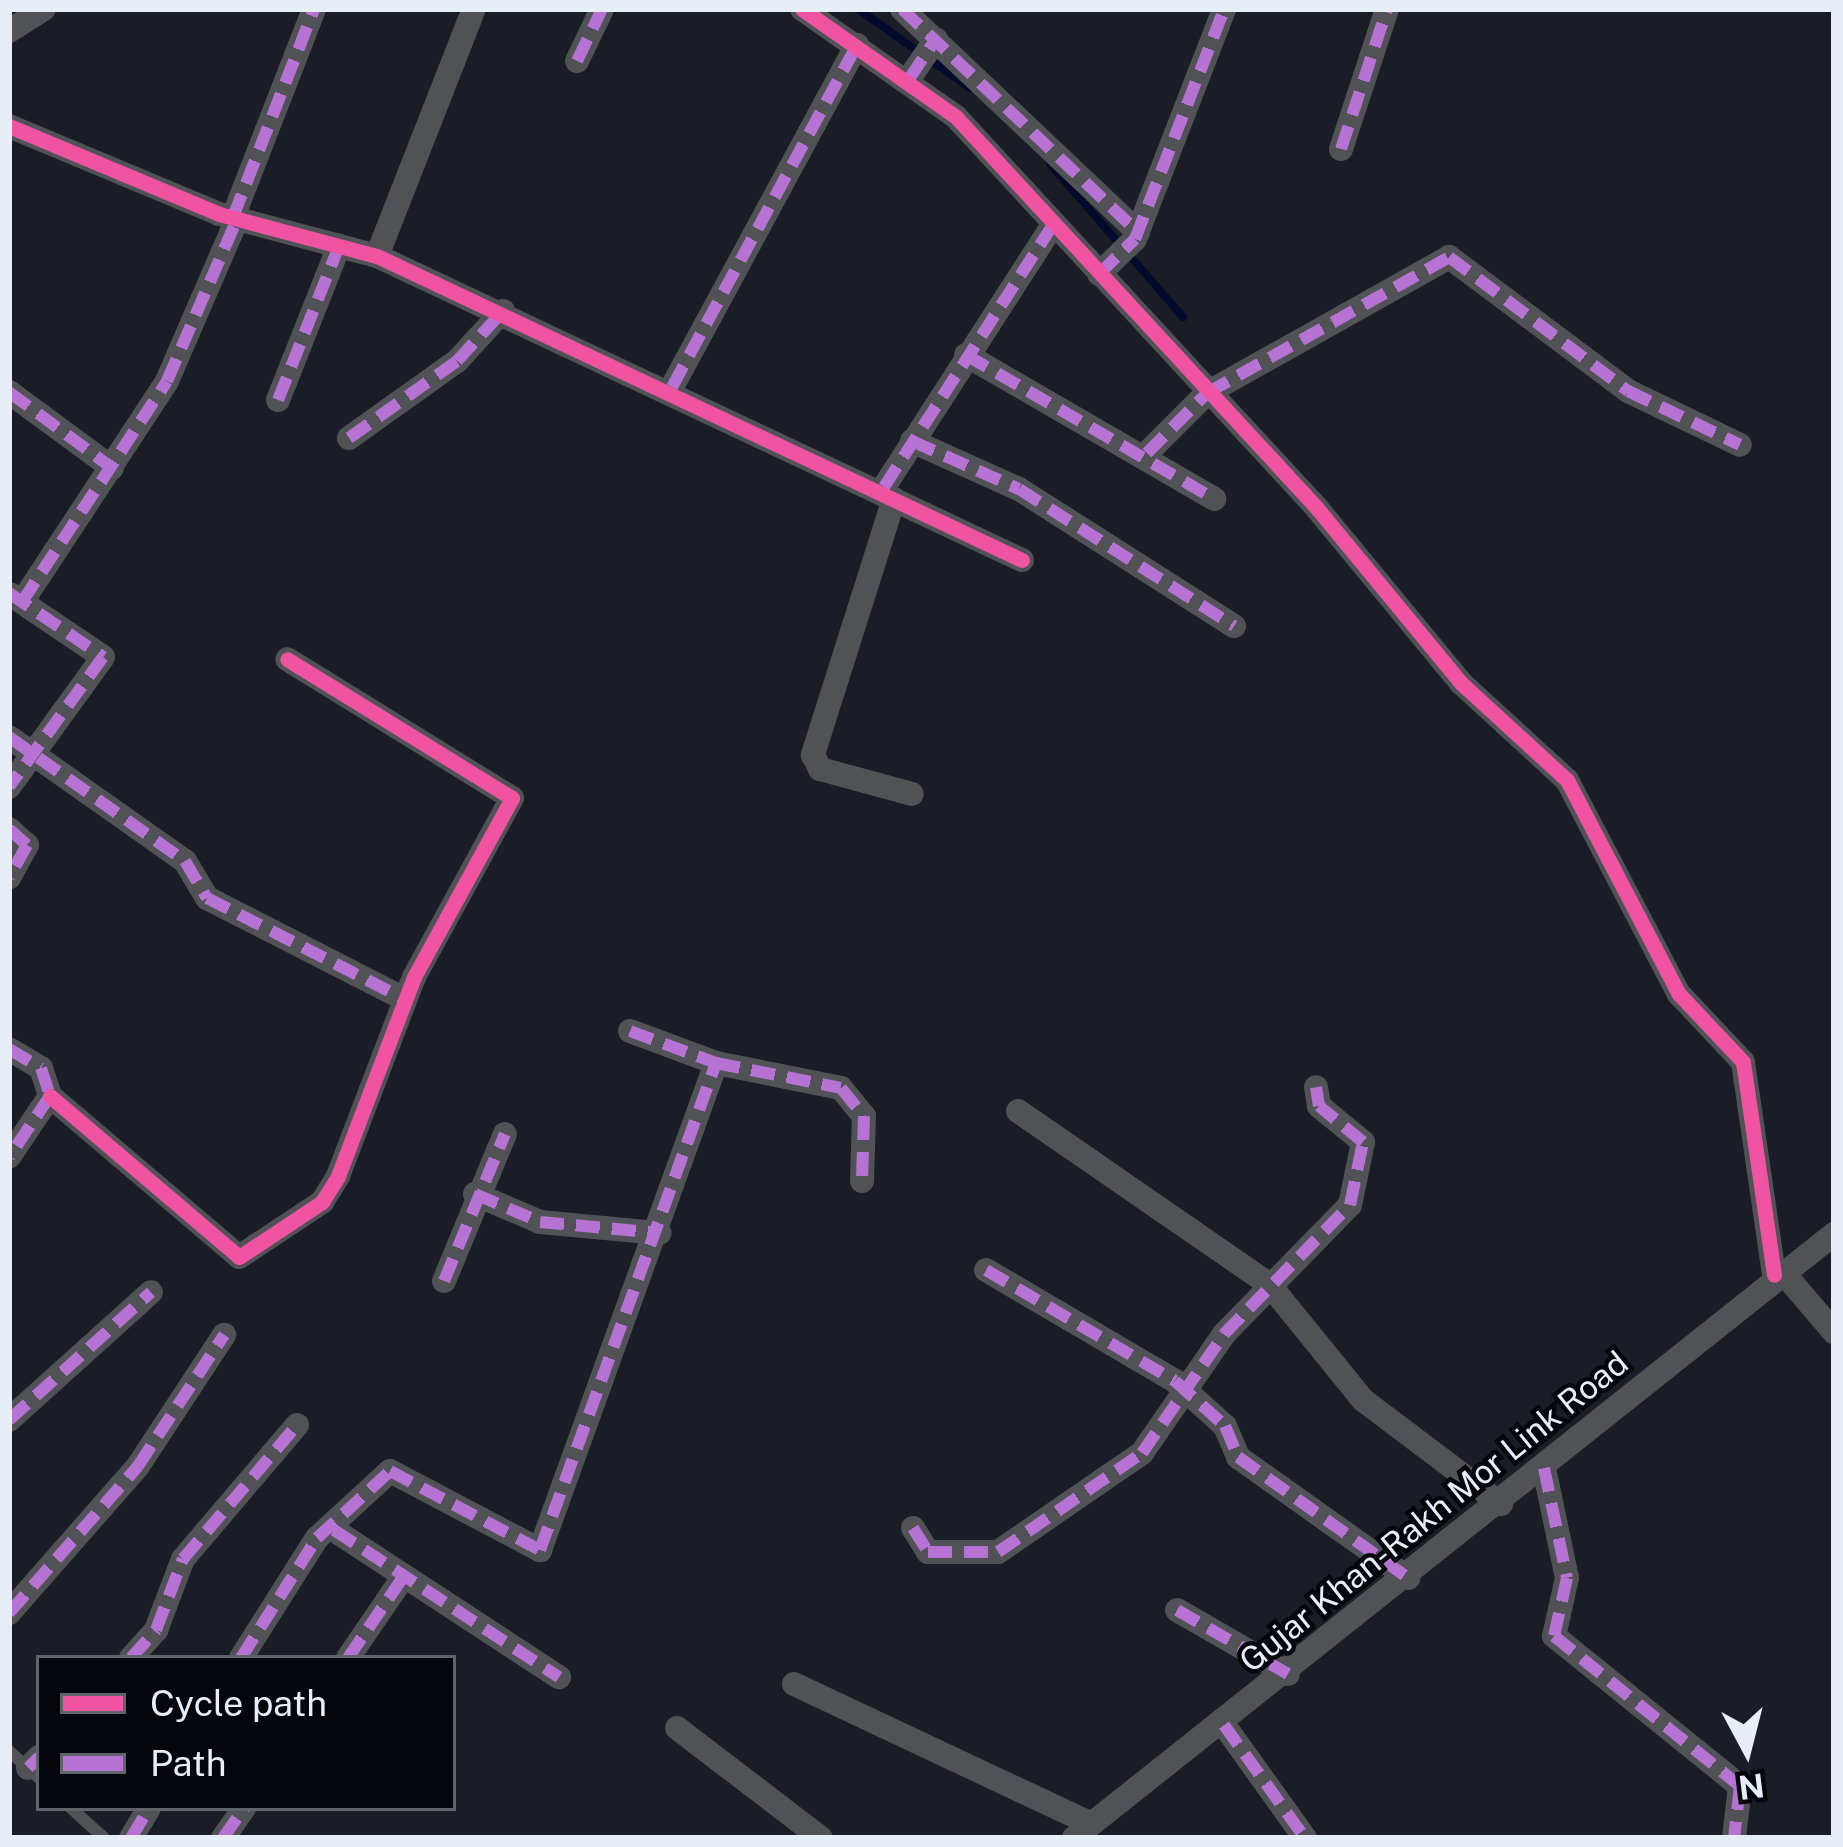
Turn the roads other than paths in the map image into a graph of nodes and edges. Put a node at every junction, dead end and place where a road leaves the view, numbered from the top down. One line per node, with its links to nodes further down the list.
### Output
1 (44, 9): 9 (street)
2 (314, 9): 16 (street)
3 (474, 9): 20 (street)
4 (602, 9): 12 (street)
5 (802, 9): 11 (street)
6 (902, 9): 10 (street)
7 (1224, 9): 18 (street)
8 (1388, 9): 15 (street)
9 (9, 31)
10 (933, 42): 13 (street); 18 (street)
11 (857, 45): 13 (street); 24 (street)
12 (577, 62)
13 (913, 74): 17 (street)
14 (9, 126): 16 (street)
15 (1341, 148)
16 (235, 218): 19 (street); 32 (street)
17 (1053, 224): 21 (street); 23 (street)
18 (1137, 236): 21 (street)
19 (339, 246): 20 (street); 27 (street)
20 (377, 256): 22 (street)
21 (1106, 267): 25 (street)
22 (503, 311): 24 (street); 28 (street)
23 (966, 355): 29 (street); 31 (street)
24 (672, 387): 33 (street)
25 (1213, 389): 30 (street); 31 (street); 59 (street)
26 (9, 392): 32 (street)
27 (278, 400)
28 (349, 438)
29 (912, 441): 33 (street); 37 (street)
30 (1739, 445)
31 (1147, 453): 34 (street)
32 (112, 468): 36 (street)
33 (889, 493): 35 (street); 42 (street)
34 (1214, 499)
35 (1022, 560)
36 (15, 598): 40 (street)
37 (1234, 626)
38 (286, 658): 45 (street)
39 (9, 736): 40 (street)
40 (35, 754): 41 (street); 45 (street)
41 (9, 787)
42 (912, 794)
43 (9, 829): 44 (street)
44 (9, 877)
45 (404, 1000): 50 (street)
46 (629, 1031): 48 (street)
47 (9, 1049): 50 (street)
48 (716, 1063): 54 (street); 56 (street)
49 (1316, 1087): 62 (street)
50 (50, 1096): 53 (street)
51 (1018, 1111): 62 (street)
52 (505, 1133): 55 (street)
53 (9, 1157)
54 (862, 1181)
55 (475, 1194): 56 (street); 60 (street)
56 (659, 1233): 71 (street)
57 (1834, 1234): 59 (street, Gujar Khan-Rakh Mor Link Road)
58 (986, 1270): 65 (street)
59 (1778, 1272): 63 (street); 68 (street, Gujar Khan-Rakh Mor Link Road)
60 (444, 1280)
61 (151, 1292): 66 (street)
62 (1272, 1293): 65 (street); 69 (street)
63 (1834, 1333)
64 (224, 1336): 75 (street)
65 (1185, 1390): 70 (street); 73 (street)
66 (9, 1420)
67 (297, 1425): 76 (street)
68 (1544, 1468): 69 (street, Gujar Khan-Rakh Mor Link Road); 93 (street)
69 (1501, 1504): 73 (street, Gujar Khan-Rakh Mor Link Road)
70 (913, 1528)
71 (334, 1530): 72 (street); 77 (street)
72 (404, 1576): 78 (street); 80 (street)
73 (1408, 1578): 79 (street, Gujar Khan-Rakh Mor Link Road)
74 (1178, 1610): 79 (street)
75 (9, 1613)
76 (134, 1655)
77 (244, 1655)
78 (350, 1655)
79 (1288, 1674): 82 (street, Gujar Khan-Rakh Mor Link Road)
80 (559, 1677)
81 (794, 1684): 87 (street)
82 (1224, 1725): 87 (street, Gujar Khan-Rakh Mor Link Road); 88 (street)
83 (677, 1728): 92 (street)
84 (74, 1811): 89 (lane)
85 (147, 1811): 90 (street)
86 (242, 1811): 91 (street)
87 (1080, 1830)
88 (1302, 1837)
89 (104, 1838)
90 (131, 1838)
91 (223, 1838)
92 (821, 1838)
93 (1734, 1838)

